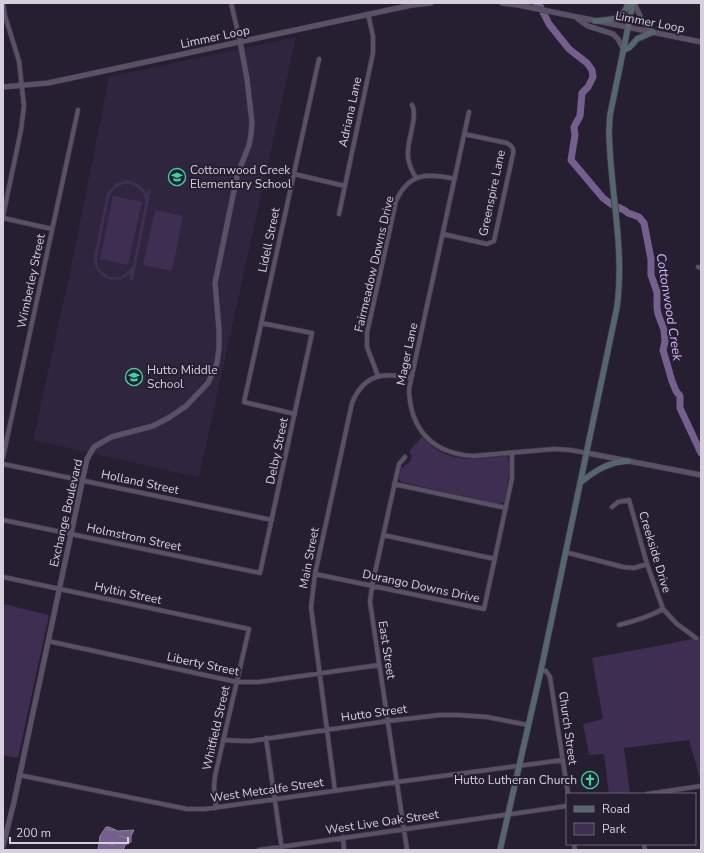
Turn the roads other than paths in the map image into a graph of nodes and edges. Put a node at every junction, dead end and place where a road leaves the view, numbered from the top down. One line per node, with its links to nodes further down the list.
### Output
1 (3, 3): 16 (street)
2 (231, 3): 12 (street)
3 (430, 3): 7 (street, Limmer Loop)
4 (502, 3): 8 (street, Limmer Loop)
5 (628, 3): 9 (main road)
6 (634, 3): 10 (main road); 11 (street)
7 (368, 14): 12 (street, Limmer Loop); 25 (street, Adriana Lane)
8 (576, 17): 9 (street, Limmer Loop); 14 (street)
9 (595, 21): 10 (street, Limmer Loop)
10 (628, 28): 11 (street, Limmer Loop); 14 (main road)
11 (653, 32): 13 (street, Limmer Loop); 14 (main road)
12 (240, 42): 16 (street, Limmer Loop); 43 (street, Exchange Boulevard)
13 (701, 42)
14 (624, 50): 37 (main road)
15 (319, 58): 22 (street, Lidell Street)
16 (22, 86): 17 (street, Limmer Loop); 27 (street)
17 (3, 87)
18 (412, 105): 23 (street)
19 (78, 110): 28 (street, Wimberley Street)
20 (469, 112): 21 (street, Mager Lane)
21 (464, 134): 24 (street, Mager Lane); 29 (street, Greenspire Lane)
22 (294, 174): 25 (street); 30 (street, Lidell Street)
23 (416, 178): 24 (street); 31 (street, Fairmeadow Downs Drive)
24 (456, 179): 29 (street, Mager Lane)
25 (345, 186): 26 (street, Adriana Lane)
26 (338, 214)
27 (3, 217): 28 (street)
28 (52, 229): 35 (street, Wimberley Street)
29 (443, 234): 32 (street, Mager Lane)
30 (261, 323): 33 (street, Lidell Street); 33 (street, Delby Street)
31 (378, 376): 32 (street); 56 (street, Main Street)
32 (411, 378): 36 (street, Mager Lane)
33 (295, 414): 49 (street, Delby Street)
34 (3, 428): 35 (street)
35 (9, 430): 38 (street, Wimberley Street)
36 (512, 453): 37 (street, Mager Lane); 47 (street, Durango Downs Drive)
37 (587, 453): 40 (street, Mager Lane); 44 (main road)
38 (3, 457)
39 (405, 457): 45 (street, East Street)
40 (628, 460): 42 (street, Mager Lane); 44 (main road)
41 (3, 464): 43 (street, Holland Street)
42 (701, 475)
43 (82, 480): 49 (street, Holland Street); 50 (street, Exchange Boulevard)
44 (580, 482): 52 (main road)
45 (394, 484): 47 (street); 51 (street, East Street)
46 (612, 507): 54 (street, Creekside Drive)
47 (506, 508): 53 (street, Durango Downs Drive)
48 (3, 520): 50 (street, Holmstrom Street)
49 (272, 520): 55 (street, Delby Street)
50 (70, 534): 55 (street, Holmstrom Street); 59 (street, Exchange Boulevard)
51 (383, 535): 53 (street); 58 (street, East Street)
52 (565, 552): 54 (street); 66 (main road)
53 (495, 559): 58 (street, Durango Downs Drive)
54 (647, 564): 60 (street, Creekside Drive)
55 (260, 573)
56 (315, 574): 58 (street, Durango Downs Drive); 67 (street, Main Street)
57 (3, 577): 59 (street, Hyltin Street)
58 (372, 586): 65 (street, East Street)
59 (59, 589): 62 (street, Hyltin Street); 64 (street, Exchange Boulevard)
60 (663, 609): 61 (street); 63 (street, Creekside Drive)
61 (619, 625)
62 (249, 629): 68 (street, Whitfield Street)
63 (696, 638)
64 (48, 641): 68 (street, Liberty Street); 76 (street, Exchange Boulevard)
65 (379, 665): 67 (street, Liberty Street); 69 (street, East Street)
66 (541, 670): 70 (main road); 74 (street, Church Street)
67 (319, 673): 68 (street, Liberty Street); 71 (street, Main Street)
68 (237, 682): 73 (street, Whitfield Street)
69 (388, 721): 70 (street, Hutto Street); 71 (street, Hutto Street); 77 (street, East Street)
70 (528, 725): 75 (main road)
71 (327, 730): 72 (street, Hutto Street); 79 (street, Main Street)
72 (266, 738): 73 (street, Hutto Street); 82 (street)
73 (224, 740): 84 (street, Whitfield Street)
74 (562, 760): 75 (street, West Metcalfe Street); 80 (street, Church Street)
75 (519, 767): 77 (street, West Metcalfe Street); 85 (main road)
76 (20, 775): 84 (street, West Metcalfe Street); 88 (street, Exchange Boulevard)
77 (397, 782): 79 (street, West Metcalfe Street); 86 (street, East Street)
78 (701, 786): 81 (street)
79 (335, 791): 82 (street, West Metcalfe Street)
80 (568, 793)
81 (654, 793)
82 (275, 799): 84 (street, West Metcalfe Street); 89 (street)
83 (566, 806): 85 (street, West Live Oak Street)
84 (216, 808)
85 (508, 814): 86 (street, West Live Oak Street); 93 (main road)
86 (404, 829): 87 (street, West Live Oak Street); 92 (street, East Street)
87 (343, 837): 89 (street, West Live Oak Street); 91 (street)
88 (3, 846)
89 (282, 848): 90 (street, West Live Oak Street)
90 (259, 850)
91 (344, 850)
92 (407, 850)
93 (500, 850)

